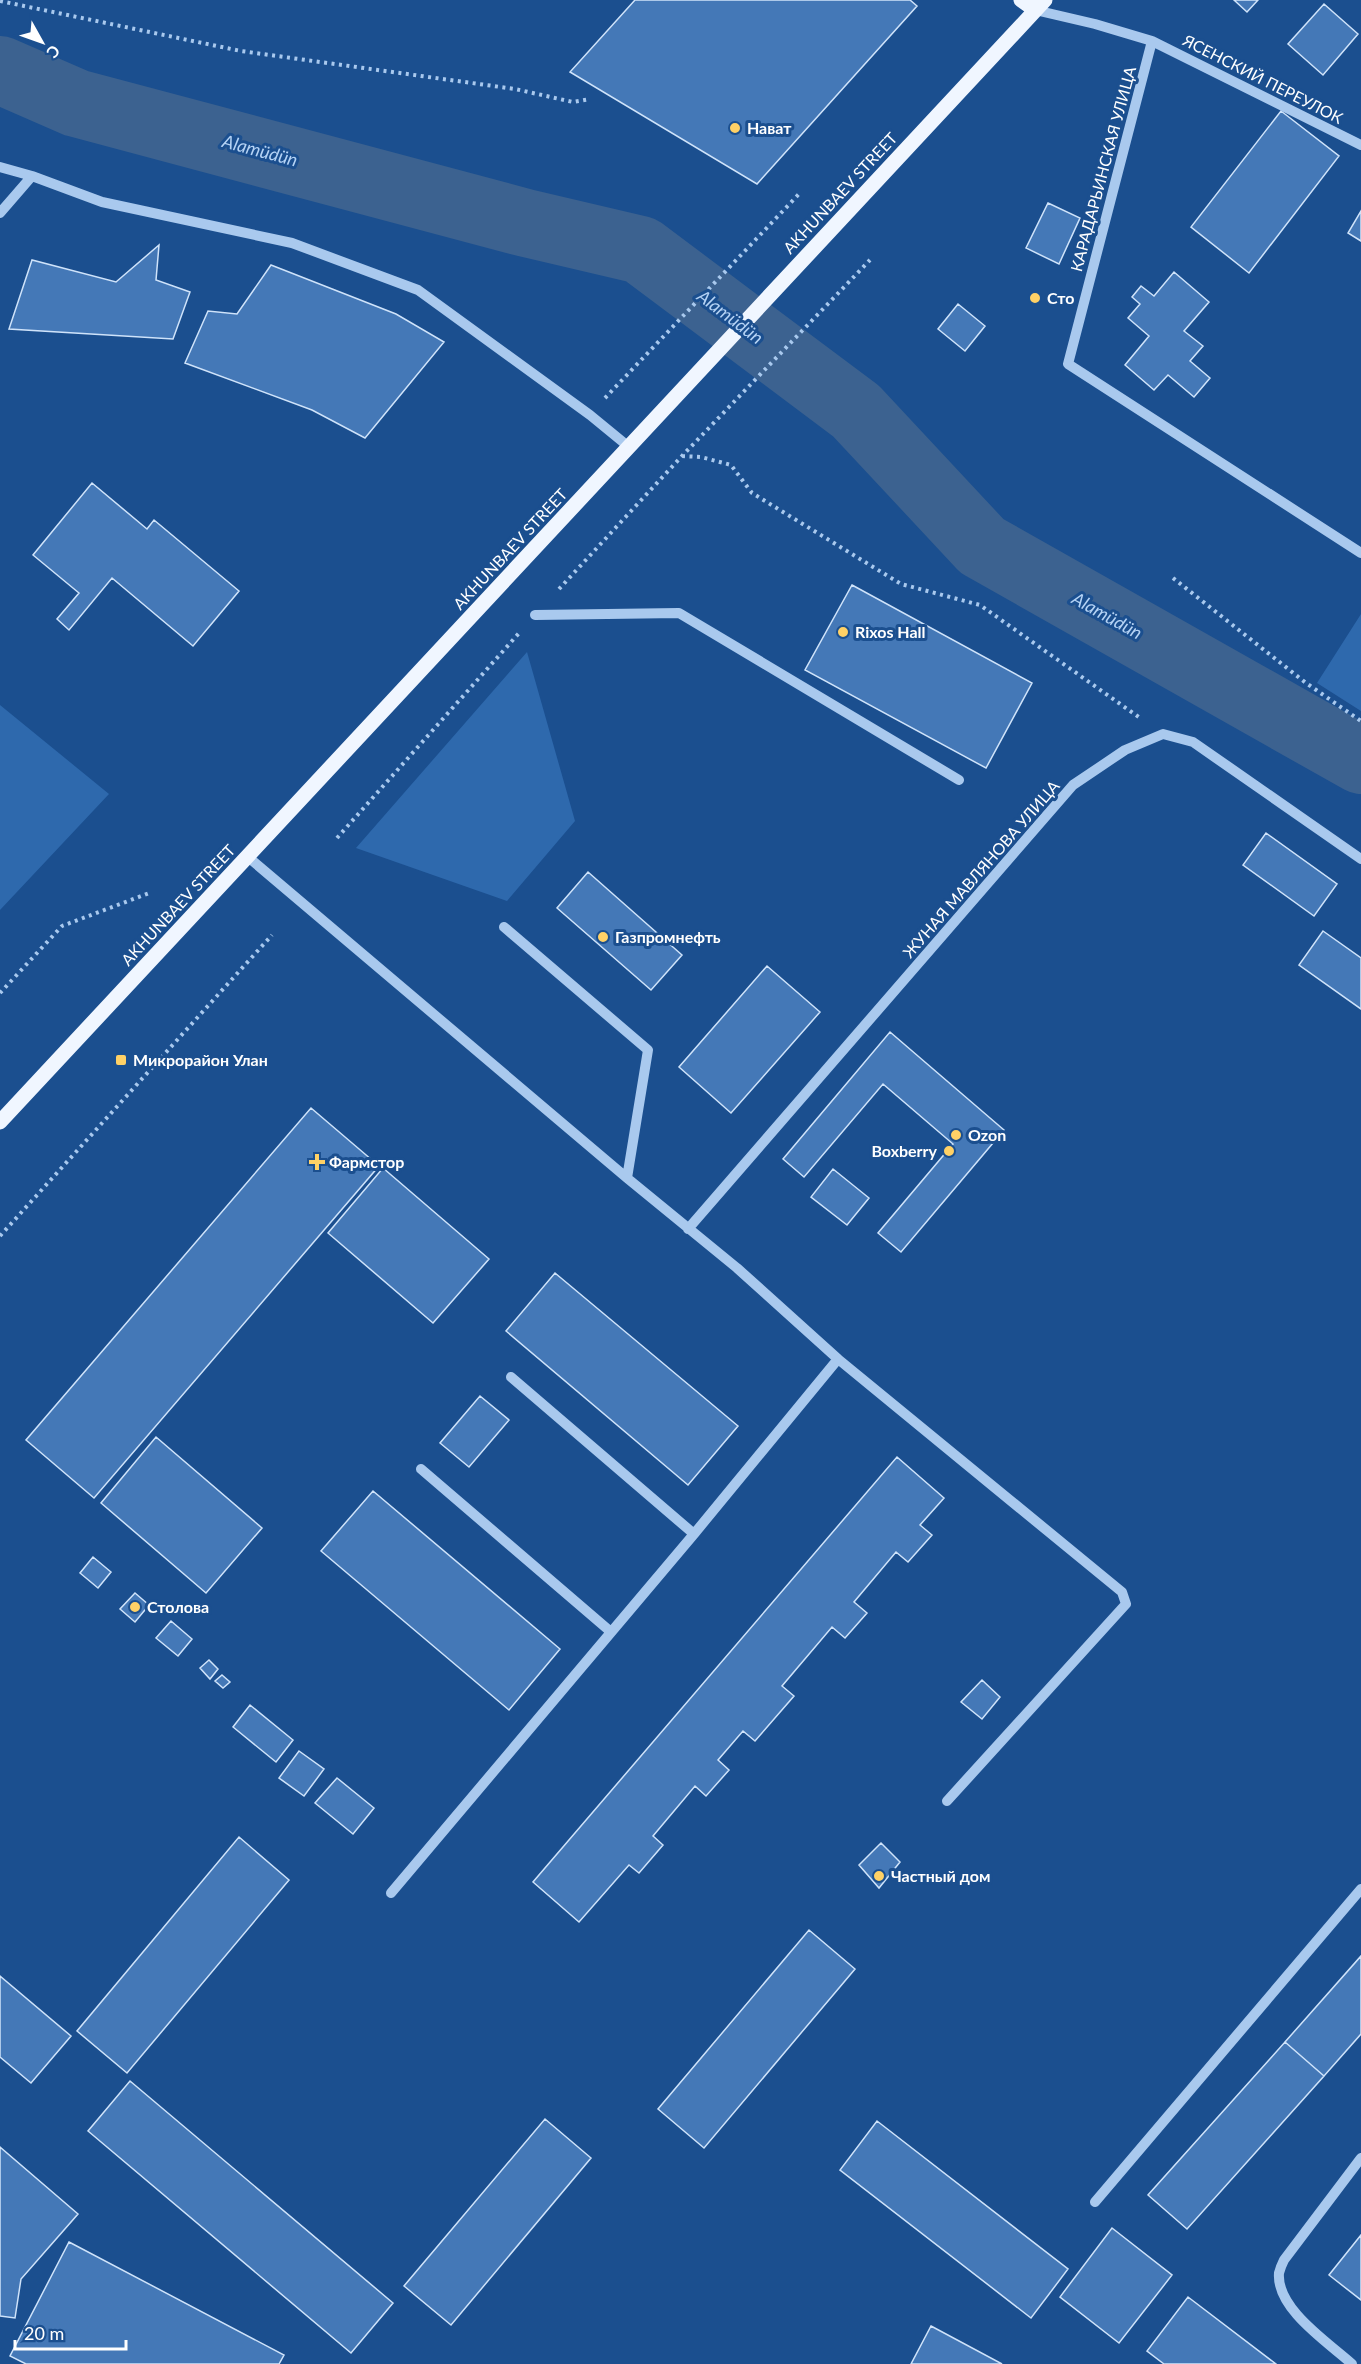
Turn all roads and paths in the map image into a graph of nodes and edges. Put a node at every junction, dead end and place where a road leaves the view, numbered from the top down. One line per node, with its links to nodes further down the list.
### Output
1 (1021, 0): 3 (main road)
2 (0, 2): 5 (path)
3 (1040, 5): 4 (street); 13 (main road, AKHUNBAEV STREET)
4 (1152, 41): 6 (street, ЯСЕНСКИЙ ПЕРЕУЛОК); 15 (street, КАРАДАРЬИНСКАЯ УЛИЦА)
5 (590, 99)
6 (1361, 145)
7 (0, 167): 8 (street)
8 (32, 176): 10 (street); 13 (street)
9 (799, 194): 12 (path)
10 (0, 213)
11 (870, 260): 14 (path)
12 (614, 388)
13 (629, 447): 22 (main road, AKHUNBAEV STREET)
14 (682, 456): 17 (path); 19 (path)
15 (1361, 553)
16 (1173, 578): 18 (path)
17 (535, 615): 20 (street); 21 (path)
18 (1361, 721)
19 (1163, 734): 23 (street); 30 (street, ЖУНАЯ МАВЛЯНОВА УЛИЦА)
20 (959, 780)
21 (337, 838)
22 (248, 857): 28 (main road, AKHUNBAEV STREET); 29 (street)
23 (1361, 859)
24 (152, 892): 27 (path)
25 (504, 927): 29 (street)
26 (272, 935): 31 (path)
27 (0, 993)
28 (0, 1122)
29 (627, 1178): 30 (street)
30 (688, 1229): 32 (street)
31 (0, 1236)
32 (838, 1359): 35 (street); 37 (street)
33 (511, 1377): 35 (street)
34 (421, 1468): 36 (street)
35 (694, 1534): 36 (street)
36 (612, 1632): 39 (street)
37 (947, 1801)
38 (1361, 1889): 41 (street)
39 (391, 1893)
40 (1361, 2158): 42 (street)
41 (1095, 2202)
42 (1352, 2364)

